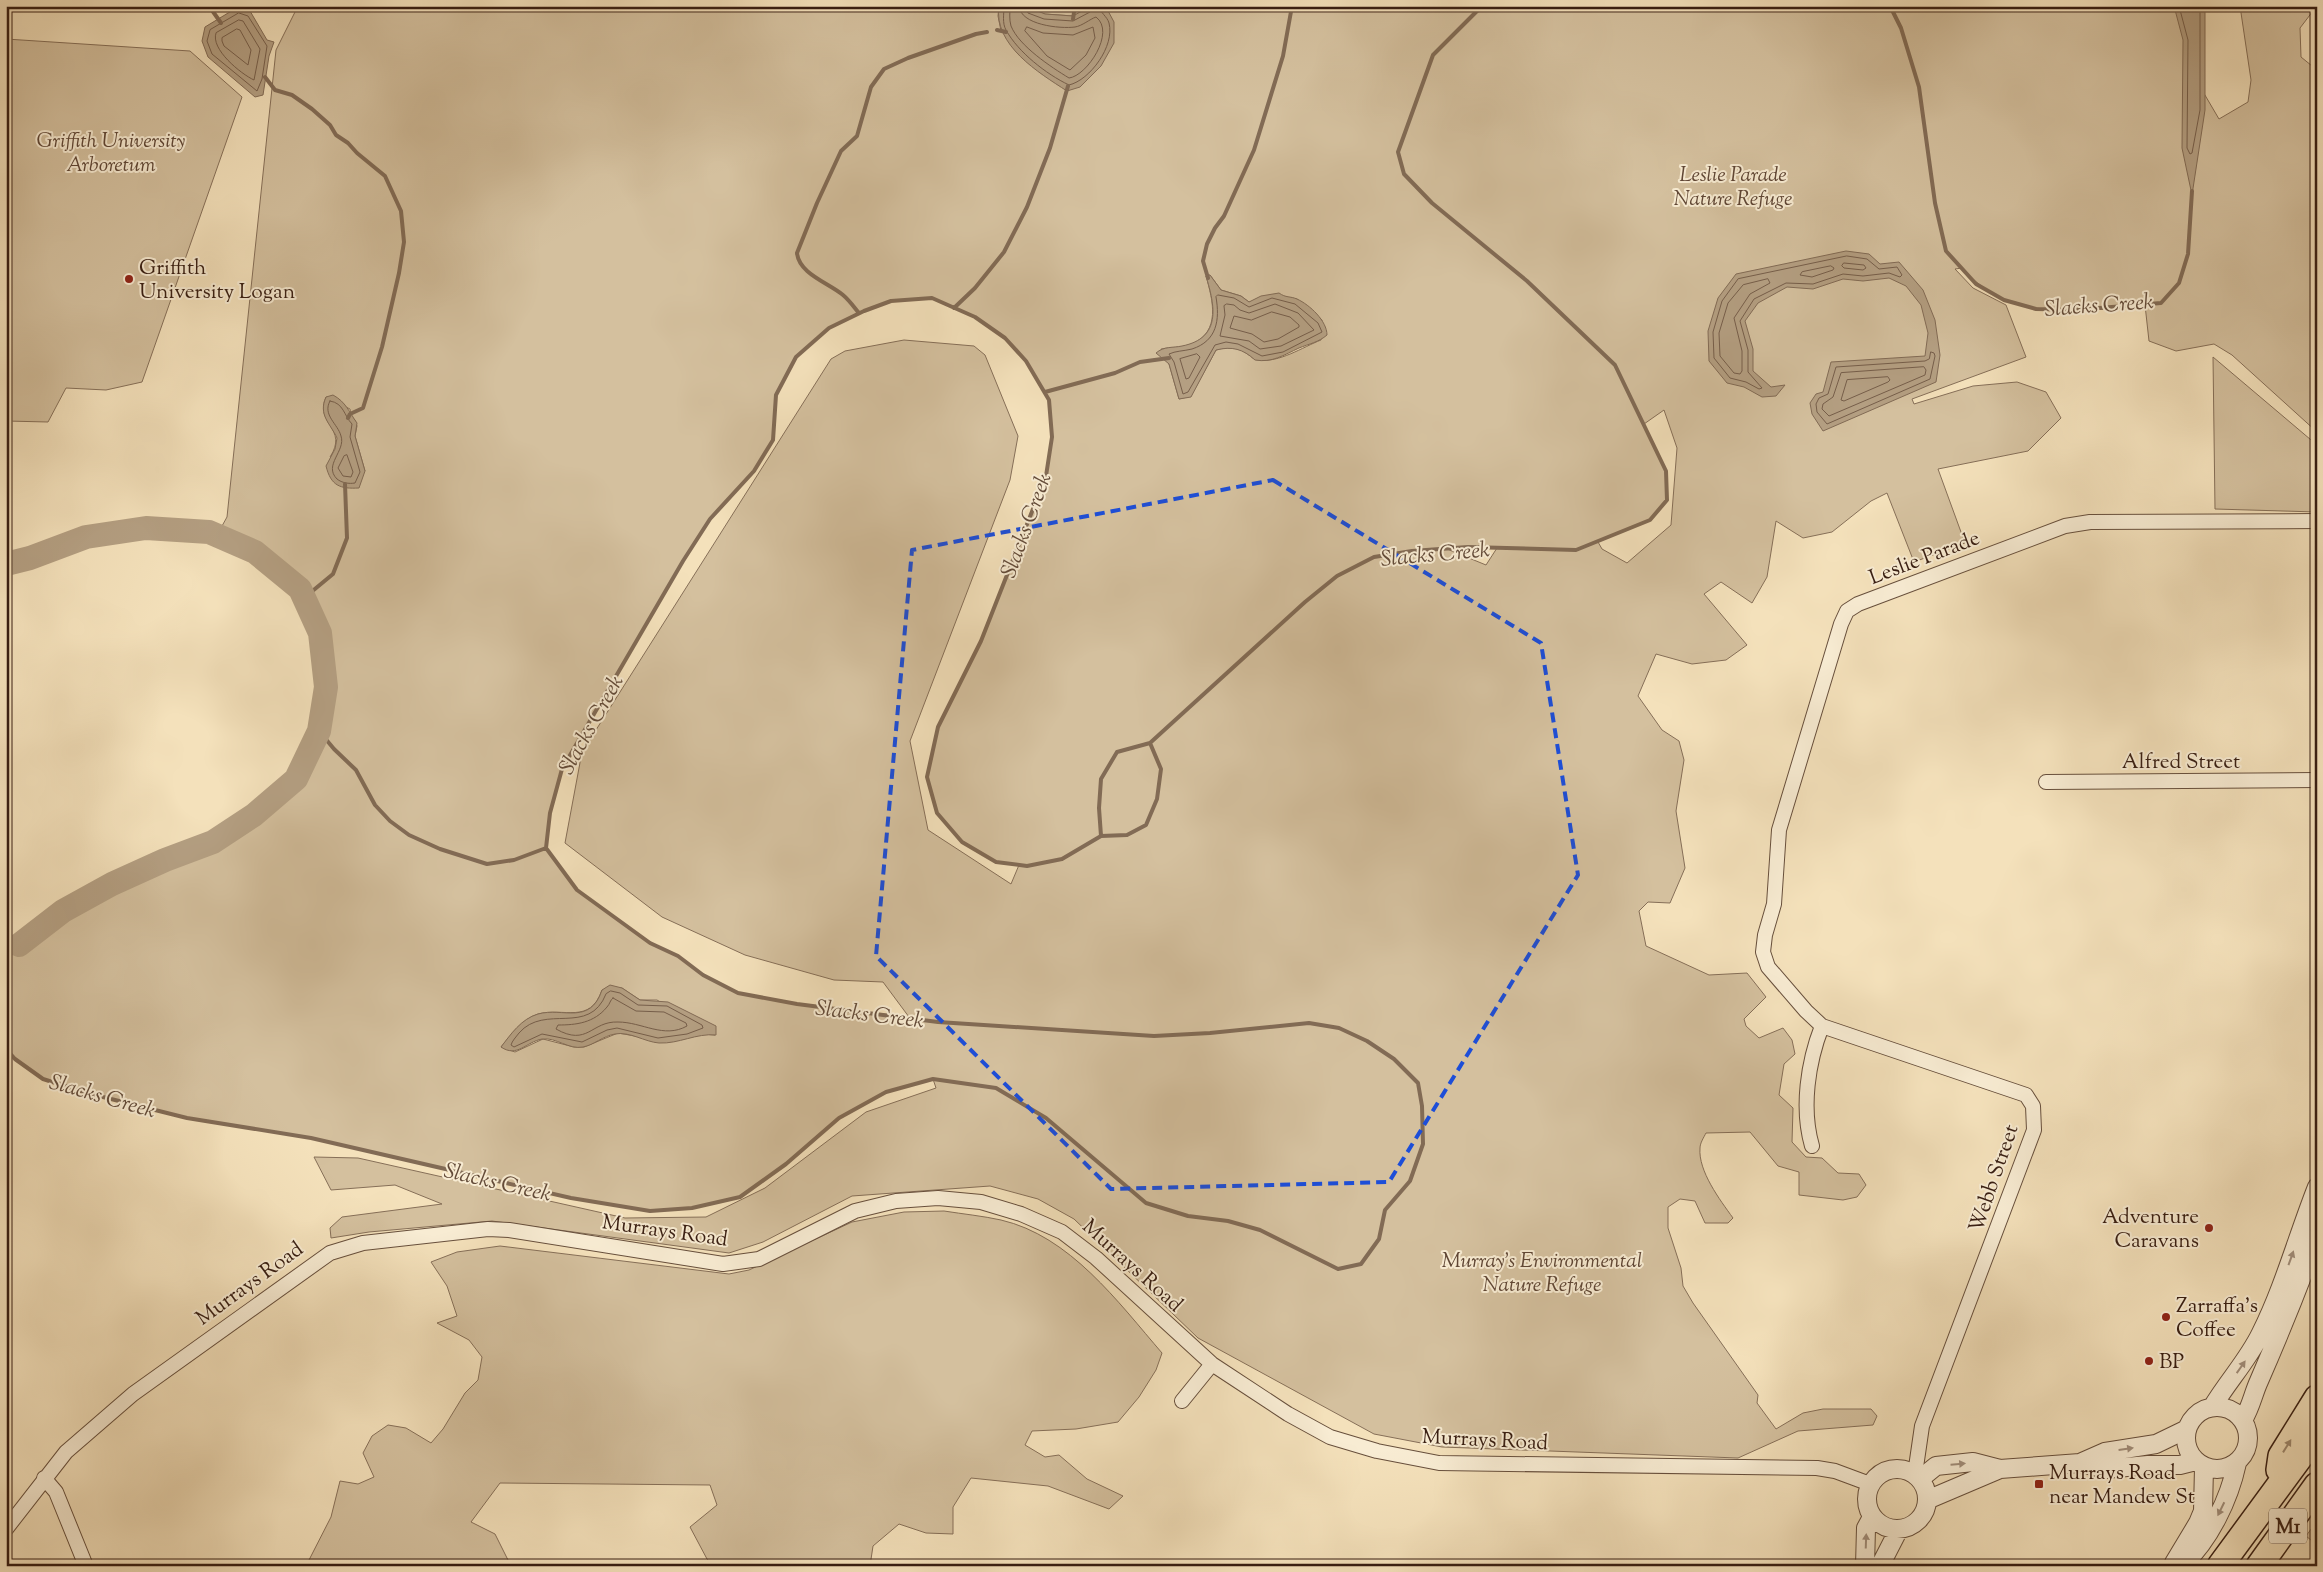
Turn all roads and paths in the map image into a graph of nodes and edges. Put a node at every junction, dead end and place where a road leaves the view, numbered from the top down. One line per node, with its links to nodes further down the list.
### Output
1 (2317, 521): 4 (street, Leslie Parade)
2 (2317, 780): 3 (street, Alfred Street)
3 (2046, 782)
4 (1774, 904): 5 (street, Webb Street)
5 (1822, 1026): 6 (street); 20 (street, Webb Street)
6 (1812, 1146)
7 (2317, 1187): 12 (street, one-way to 7)
8 (2317, 1236): 13 (street)
9 (1212, 1364): 11 (street); 21 (street, Murrays Road); 22 (street, Murrays Road)
10 (2317, 1398): 24 (highway, one-way to 10)
11 (1182, 1401)
12 (2213, 1406): 13 (street); 14 (street)
13 (2243, 1420): 17 (street)
14 (2187, 1429): 16 (street, one-way to 14); 18 (street)
15 (2317, 1434): 24 (highway, M1)
16 (2080, 1463): 18 (street); 19 (street)
17 (2236, 1463): 18 (street); 33 (street, one-way to 33)
18 (2200, 1464): 32 (street)
19 (2000, 1469): 20 (street, one-way to 19); 25 (street)
20 (1917, 1477): 22 (street); 25 (street)
21 (44, 1478): 27 (street, Murrays Road); 29 (street)
22 (1870, 1484): 26 (street)
23 (2317, 1485): 35 (highway, M1)
24 (2275, 1492): 34 (highway, M1)
25 (1927, 1500): 28 (street)
26 (1872, 1517): 28 (street); 30 (street, one-way to 26)
27 (6, 1528)
28 (1899, 1529): 31 (street)
29 (86, 1566)
30 (1865, 1566)
31 (1880, 1566)
32 (2173, 1566)
33 (2182, 1566)
34 (2220, 1566)
35 (2259, 1566)

